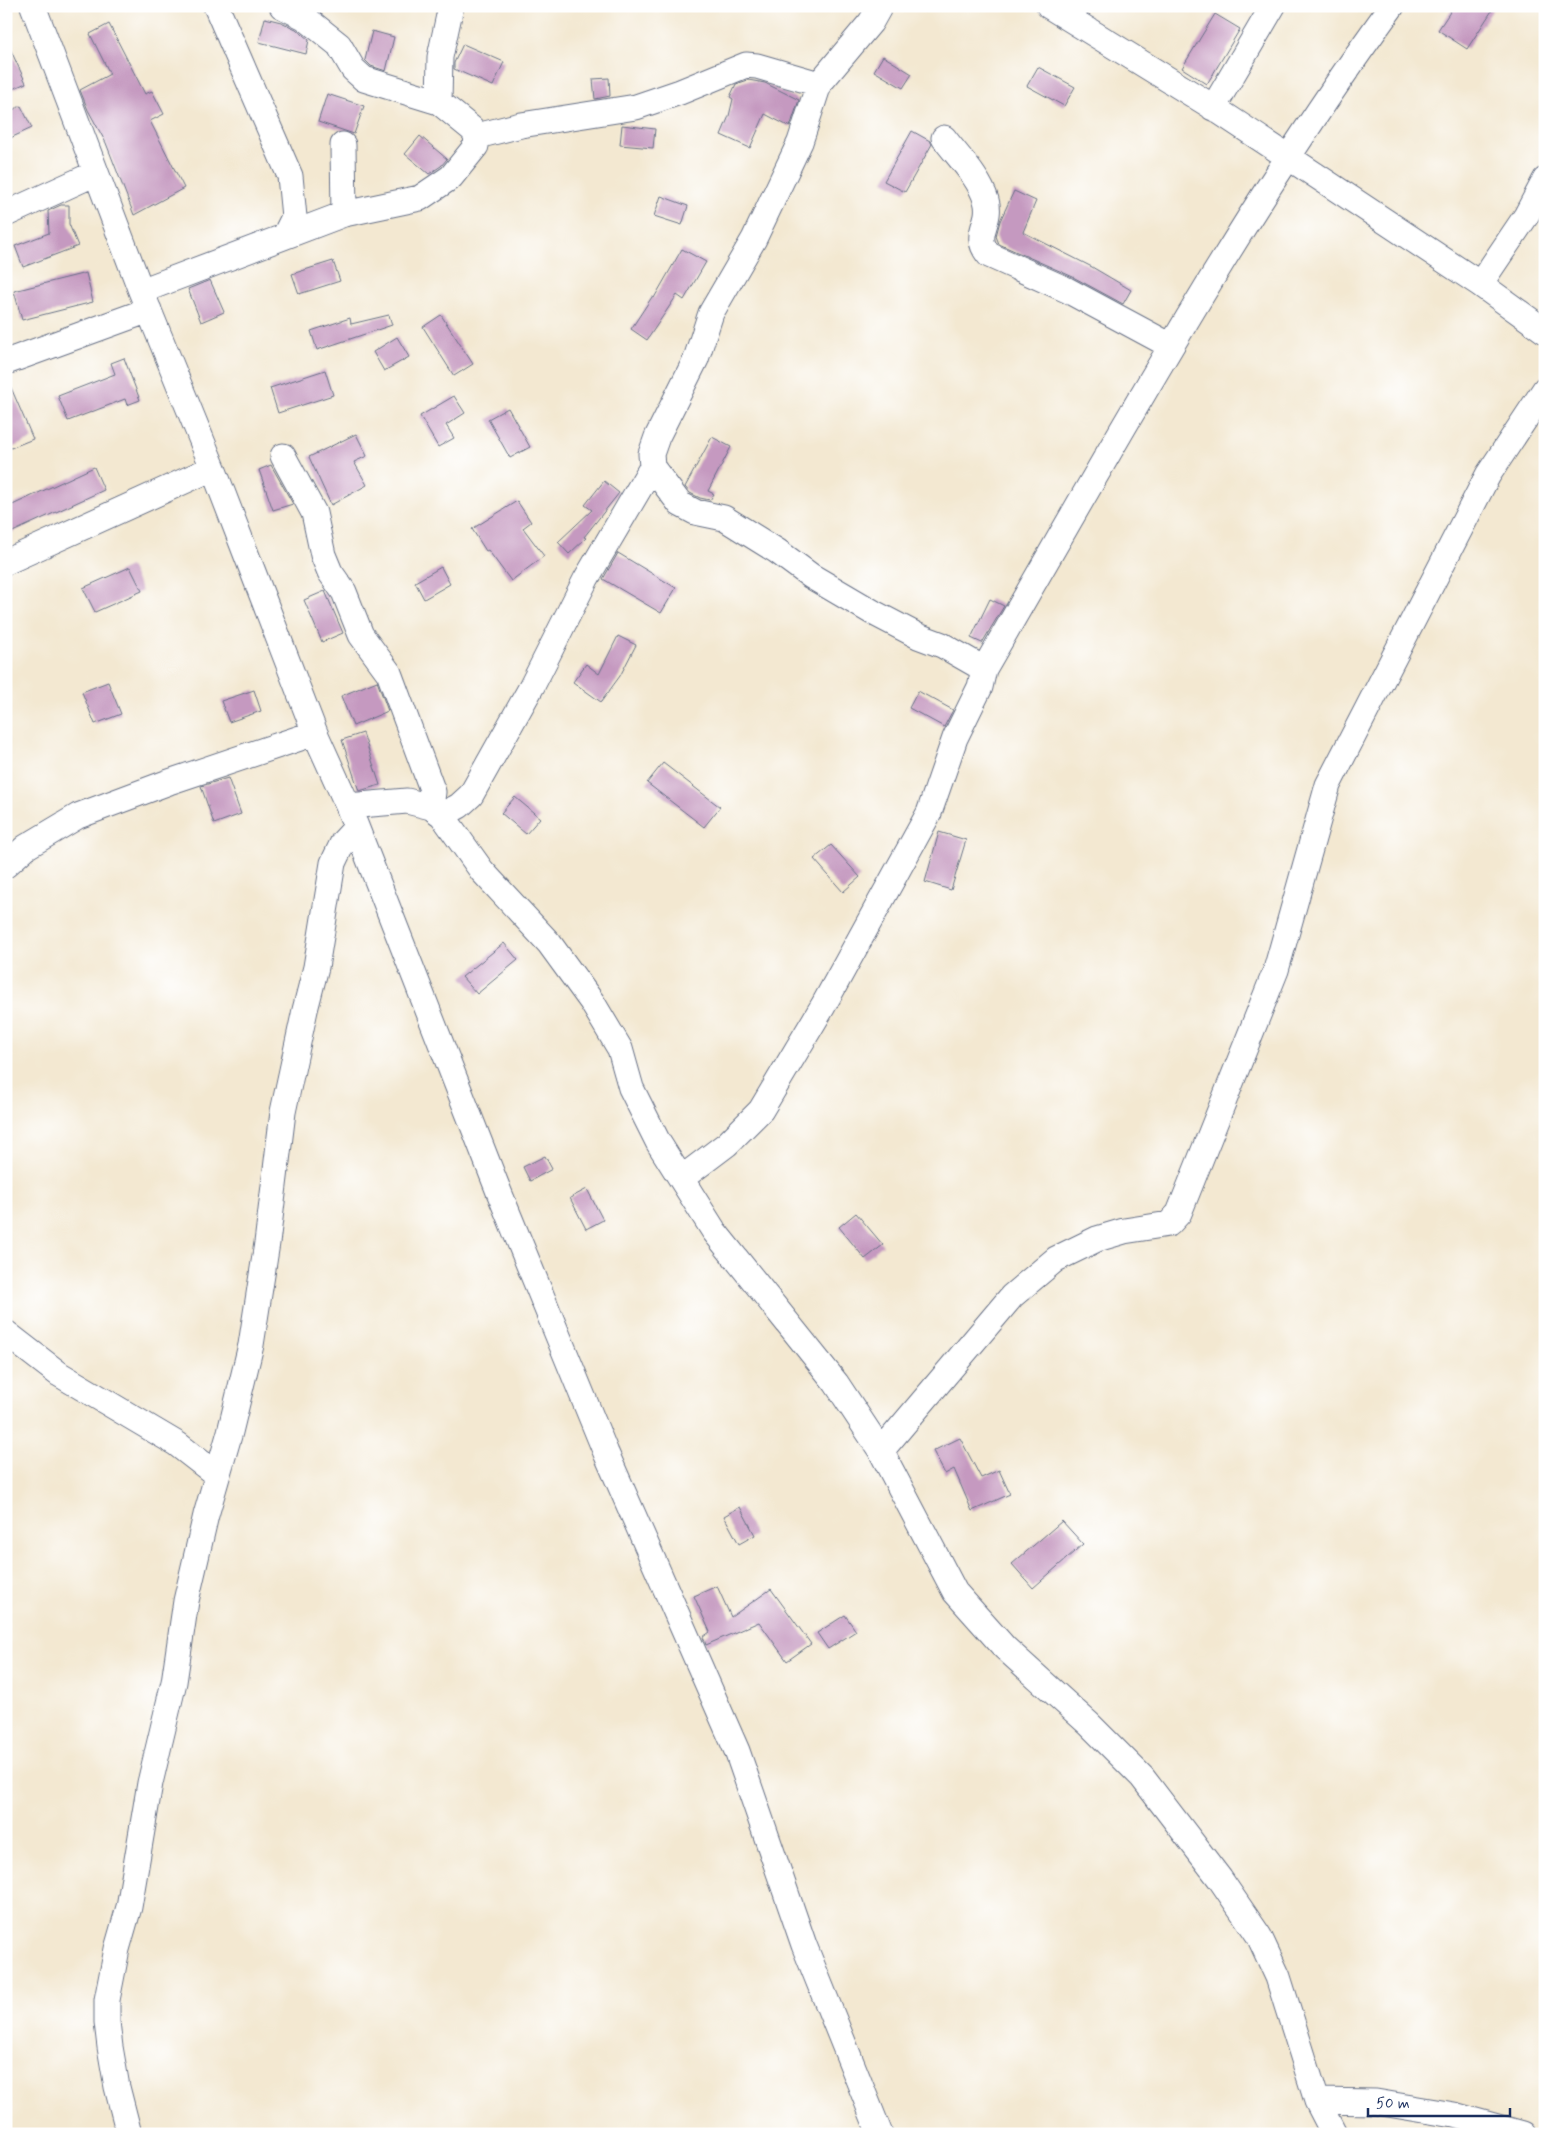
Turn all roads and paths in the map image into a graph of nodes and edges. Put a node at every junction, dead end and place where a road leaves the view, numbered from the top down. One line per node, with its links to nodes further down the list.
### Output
1 (33, 6): 16 (street)
2 (216, 6): 20 (street)
3 (282, 6): 10 (street)
4 (451, 6): 10 (street)
5 (880, 6): 9 (street)
6 (1050, 6): 11 (street)
7 (1273, 6): 11 (street)
8 (1392, 6): 15 (street)
9 (819, 84): 12 (street); 28 (street)
10 (439, 102): 12 (street)
11 (1214, 108): 15 (street)
12 (477, 136): 19 (street)
13 (944, 138): 24 (street)
14 (343, 145): 19 (street)
15 (1288, 158): 21 (street); 24 (street)
16 (96, 173): 18 (street); 22 (street)
17 (1545, 180): 21 (street)
18 (6, 214)
19 (344, 214): 20 (street)
20 (285, 235): 22 (street)
21 (1480, 284): 23 (street)
22 (145, 300): 25 (street); 29 (street)
23 (1545, 331)
24 (1171, 346): 31 (street)
25 (6, 362)
26 (1545, 389): 38 (street)
27 (283, 456): 33 (street)
28 (652, 467): 31 (street); 33 (street)
29 (213, 468): 30 (street); 32 (street)
30 (6, 562)
31 (984, 669): 36 (street)
32 (315, 733): 34 (street); 35 (street)
33 (436, 811): 34 (street); 36 (street)
34 (352, 817): 39 (street); 42 (street)
35 (6, 866)
36 (682, 1178): 38 (street)
37 (6, 1333): 39 (street)
38 (881, 1451): 40 (street)
39 (216, 1475): 41 (street)
40 (1317, 2101): 43 (street); 44 (street)
41 (129, 2134)
42 (880, 2134)
43 (1334, 2134)
44 (1522, 2134)

